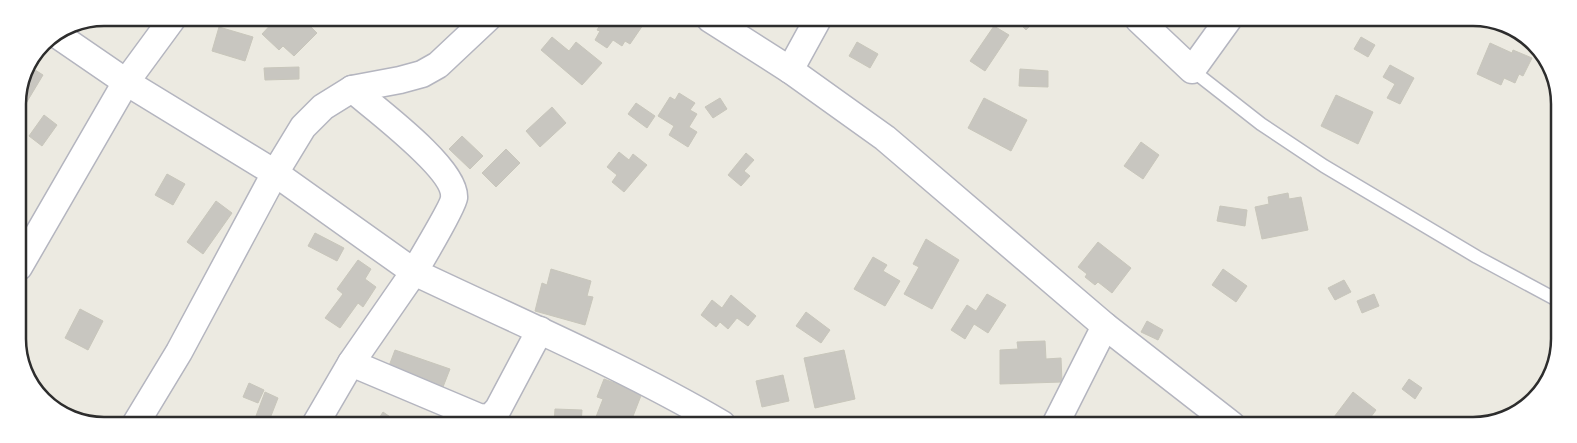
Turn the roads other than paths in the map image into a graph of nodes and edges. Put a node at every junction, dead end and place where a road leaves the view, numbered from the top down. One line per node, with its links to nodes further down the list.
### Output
1 (167, 26): 10 (street)
2 (479, 26): 11 (street)
3 (721, 26): 8 (street)
4 (814, 26): 8 (street)
5 (1145, 26): 9 (street)
6 (1224, 26): 9 (street)
7 (63, 39): 10 (street)
8 (790, 70): 16 (street)
9 (1192, 70): 15 (lane)
10 (126, 82): 12 (street); 13 (street)
11 (352, 89): 12 (street); 14 (street)
12 (275, 174): 14 (street); 19 (street)
13 (26, 255)
14 (414, 272): 17 (street); 18 (street)
15 (1551, 297)
16 (1105, 326): 24 (street); 25 (street)
17 (540, 330): 22 (street); 23 (street)
18 (351, 363): 20 (street); 21 (street)
19 (140, 417)
20 (320, 417)
21 (479, 417)
22 (491, 417)
23 (710, 417)
24 (1059, 417)
25 (1222, 417)

